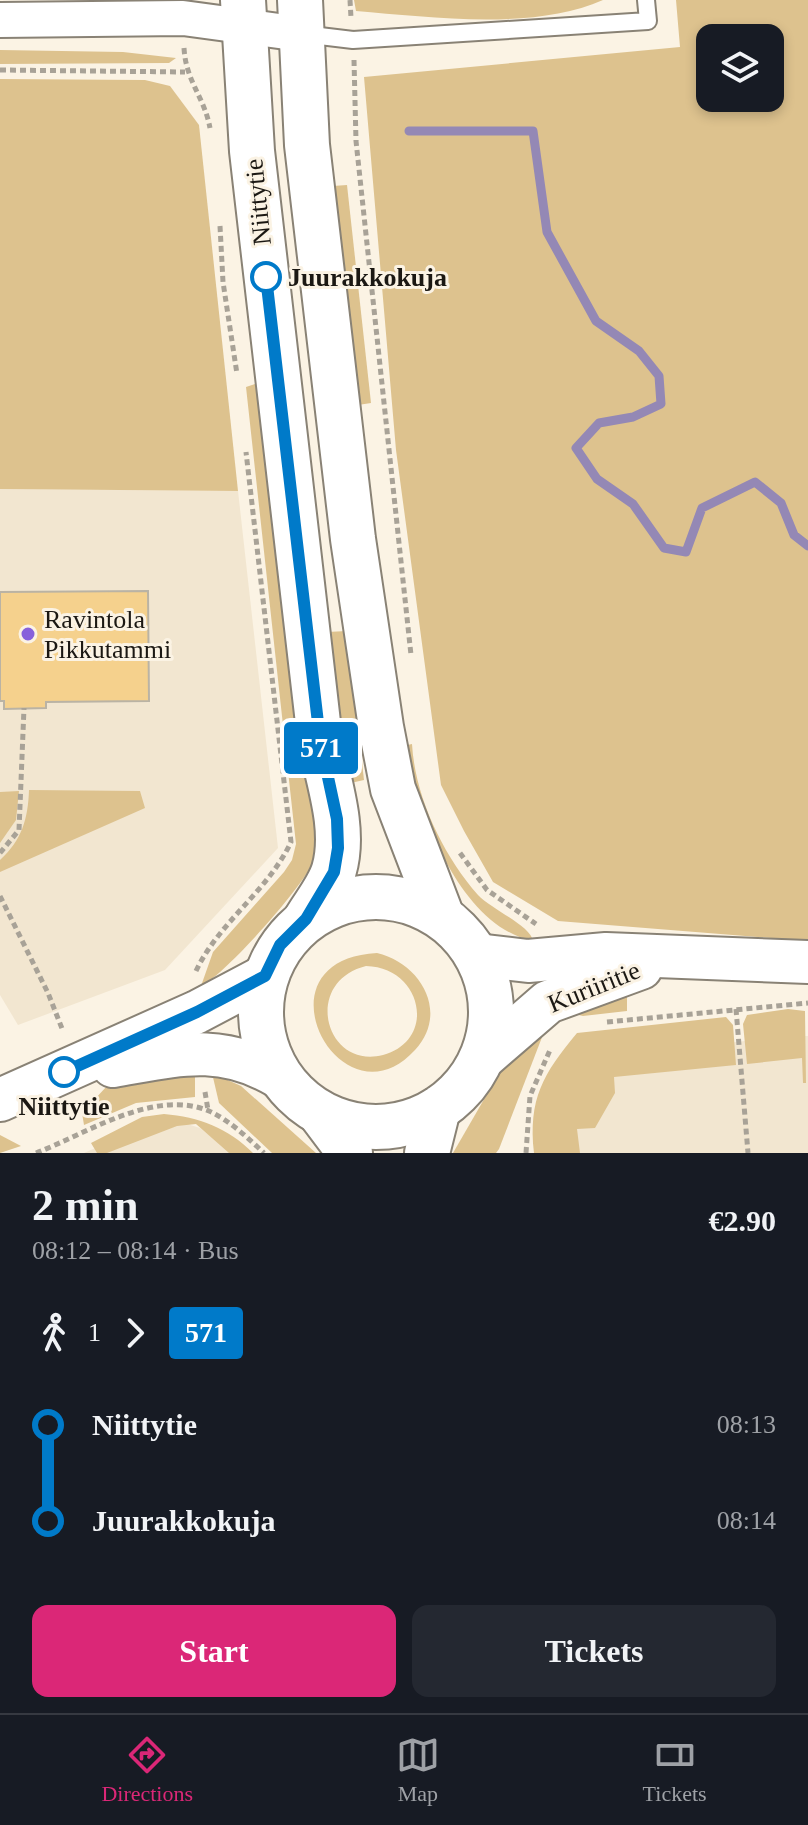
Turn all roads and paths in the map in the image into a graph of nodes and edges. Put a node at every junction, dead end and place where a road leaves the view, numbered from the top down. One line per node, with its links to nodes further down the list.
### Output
1 (350, 0): 7 (path)
2 (646, 0): 7 (lane)
3 (242, 12): 4 (street); 5 (street); 20 (main road, Niittytie)
4 (300, 17): 7 (lane); 19 (main road, Niittytie)
5 (183, 18): 6 (street); 9 (path)
6 (0, 20)
7 (353, 40): 14 (path)
8 (0, 70): 9 (path)
9 (185, 72): 10 (path)
10 (212, 139)
11 (219, 218): 12 (path)
12 (238, 382)
13 (245, 444): 29 (path)
14 (412, 667)
15 (24, 708): 17 (path)
16 (459, 850): 23 (path)
17 (0, 853)
18 (0, 896): 31 (path)
19 (442, 917): 20 (main road); 21 (main road)
20 (306, 919): 25 (main road)
21 (477, 955): 23 (street, Kuriiritie); 32 (main road)
22 (676, 956): 23 (street, Kuriiritie); 24 (street, Kuriiritie); 26 (street, Kuriiritie)
23 (545, 959)
24 (808, 962)
25 (265, 976): 29 (street); 34 (main road)
26 (548, 1002): 32 (street, Kuriiritie); 42 (path)
27 (808, 1003): 28 (path)
28 (736, 1009): 30 (path); 43 (path)
29 (197, 1012): 33 (street)
30 (598, 1023)
31 (63, 1031)
32 (482, 1059): 36 (main road)
33 (57, 1076): 34 (street); 35 (street)
34 (279, 1077): 37 (main road)
35 (0, 1100)
36 (438, 1109): 37 (main road); 41 (main road)
37 (320, 1113): 40 (main road)
38 (36, 1153): 39 (path)
39 (264, 1153)
40 (350, 1153)
41 (427, 1153)
42 (526, 1153)
43 (748, 1153)

